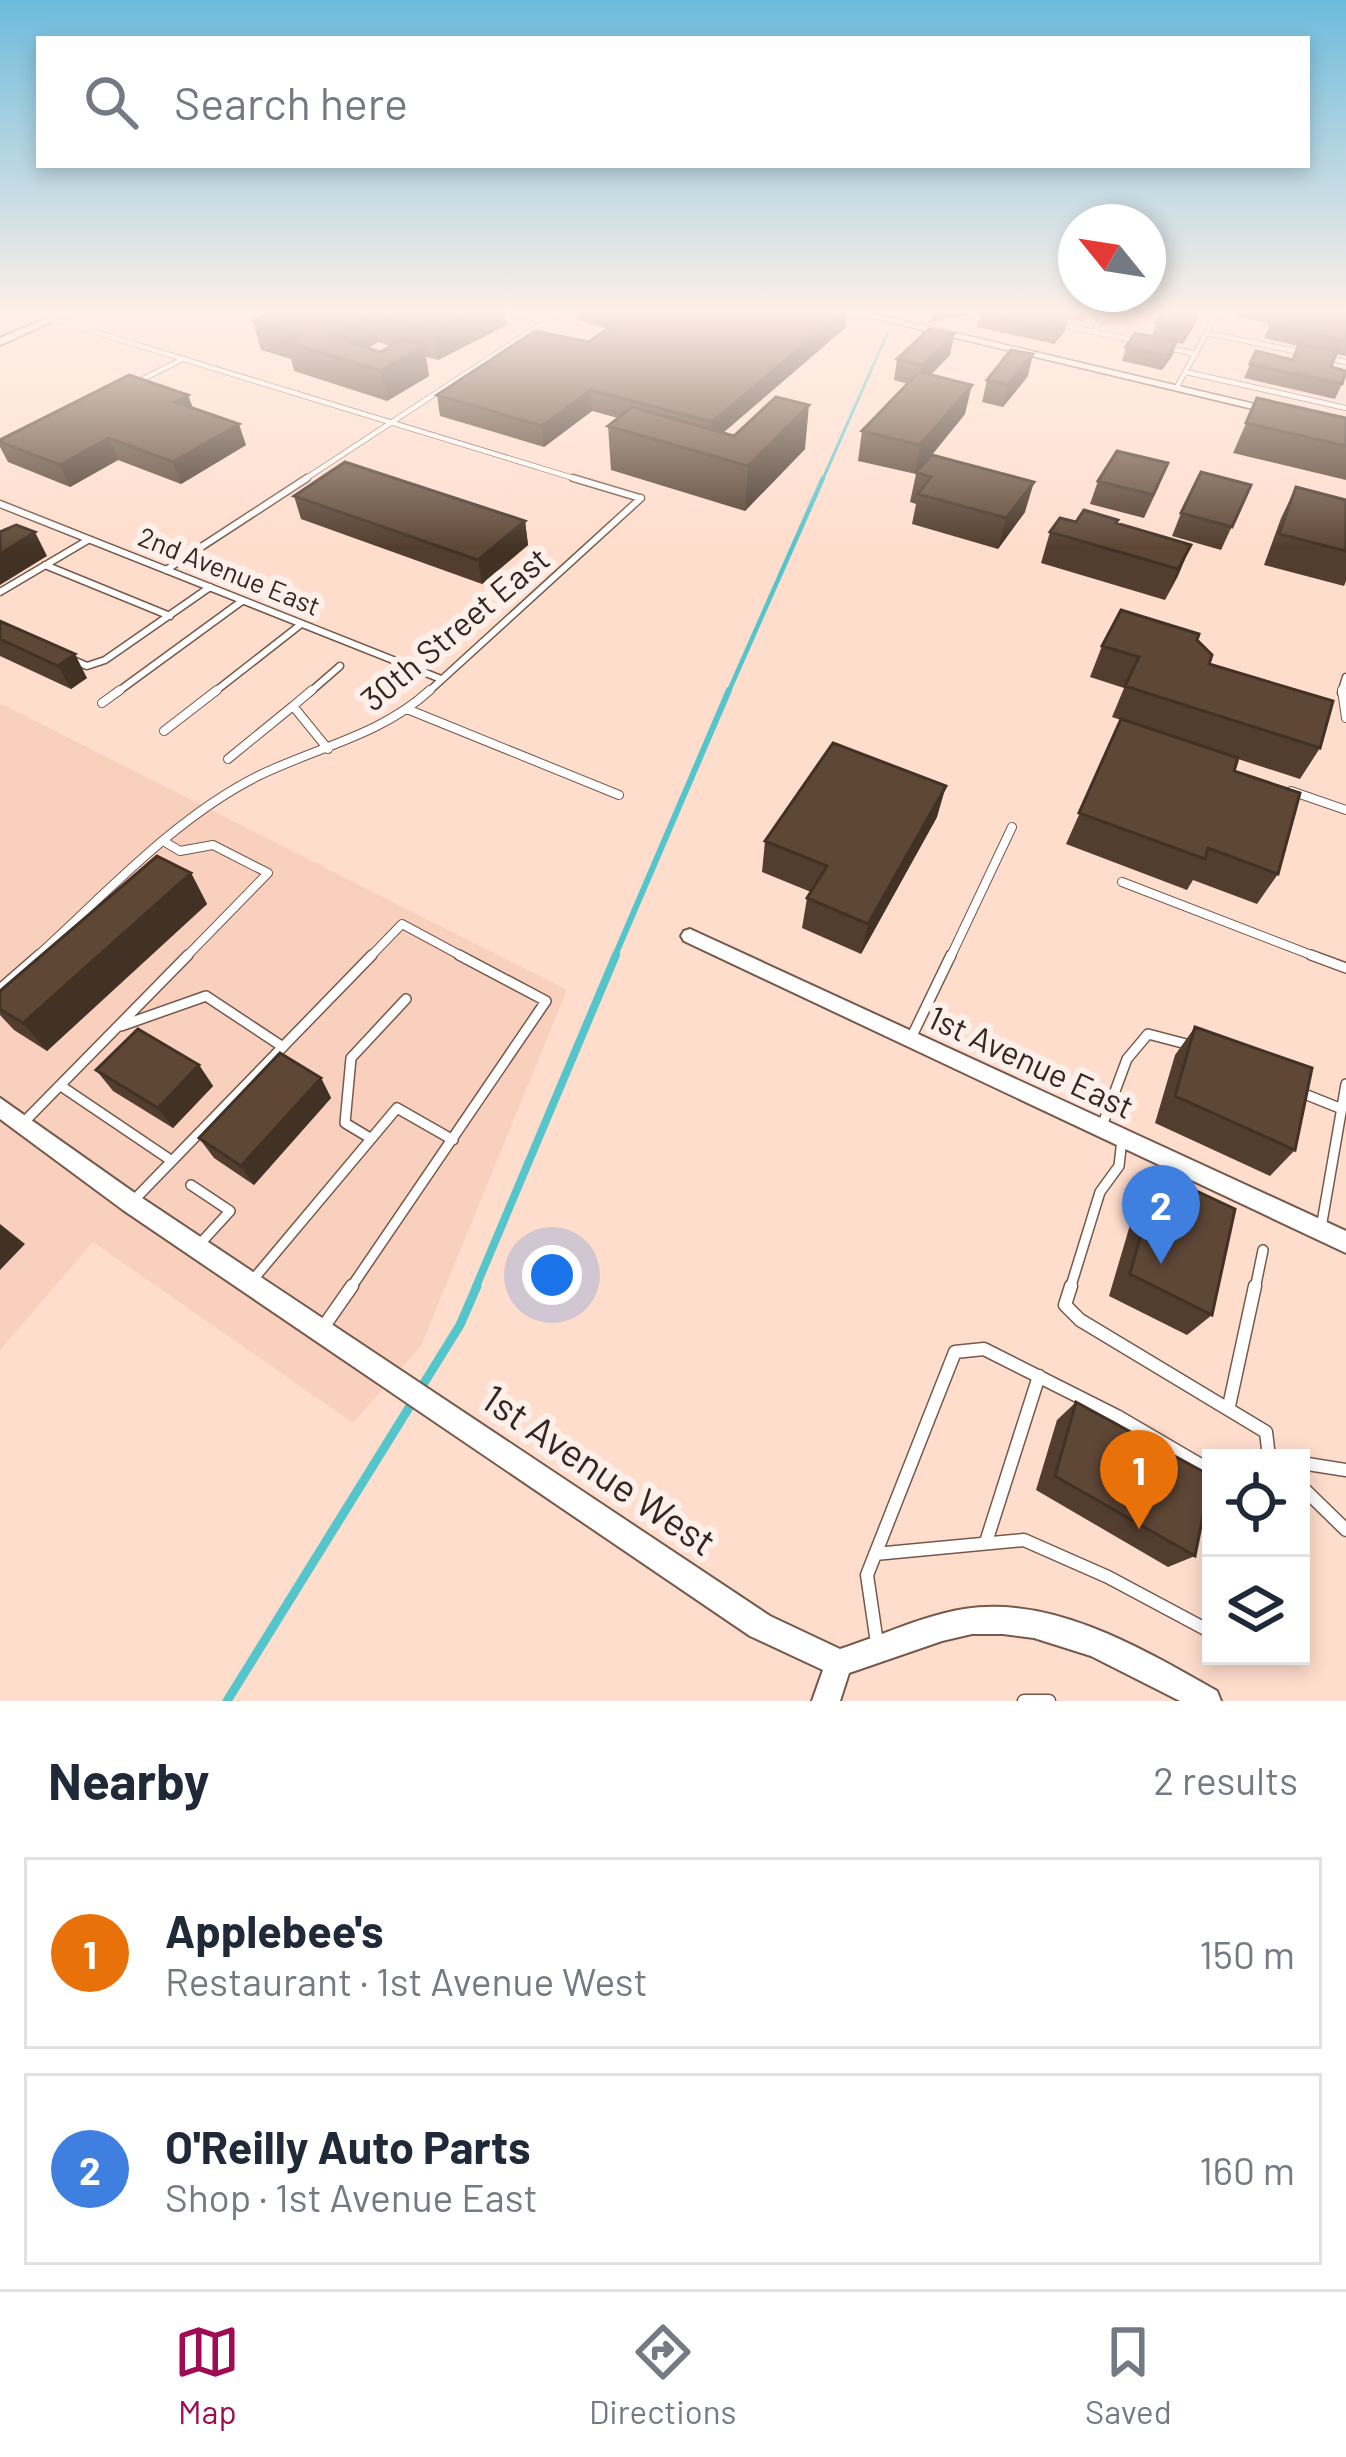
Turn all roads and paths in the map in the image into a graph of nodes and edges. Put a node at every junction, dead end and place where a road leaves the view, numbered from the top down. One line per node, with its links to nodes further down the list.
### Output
1 (287, 389): 7 (lane)
2 (443, 389): 7 (lane)
3 (1187, 389): 6 (street)
4 (1263, 389): 5 (lane)
5 (1346, 408)
6 (1304, 417)
7 (395, 421): 13 (lane); 22 (lane, 30th Street East)
8 (0, 505): 9 (lane, 2nd Avenue East)
9 (53, 525): 10 (lane); 11 (lane, 2nd Avenue East)
10 (38, 533)
11 (89, 539): 12 (lane); 13 (lane, 2nd Avenue East)
12 (45, 565): 15 (lane); 17 (lane)
13 (166, 570): 14 (lane, 2nd Avenue East)
14 (210, 587): 16 (lane, 2nd Avenue East); 17 (lane)
15 (0, 592)
16 (243, 600): 18 (lane, 2nd Avenue East); 23 (lane)
17 (170, 616): 19 (lane)
18 (302, 624): 22 (lane, 2nd Avenue East); 27 (lane)
19 (65, 657)
20 (340, 666): 24 (lane)
21 (1346, 677): 26 (lane)
22 (441, 679): 25 (lane, 30th Street East)
23 (102, 704)
24 (293, 706): 28 (lane); 29 (lane)
25 (406, 709): 28 (lane, 30th Street East); 31 (lane)
26 (1346, 718)
27 (164, 731)
28 (328, 749): 34 (lane, 30th Street East)
29 (228, 759)
30 (1284, 788): 32 (lane)
31 (619, 795)
32 (1346, 810)
33 (1012, 827): 41 (lane)
34 (165, 842): 38 (lane, 30th Street East); 40 (lane)
35 (1123, 881): 37 (lane)
36 (690, 936): 41 (street, 1st Avenue East)
37 (1346, 968)
38 (0, 989)
39 (406, 999): 51 (lane)
40 (119, 1026): 42 (lane); 45 (lane)
41 (911, 1038): 50 (street, 1st Avenue East)
42 (283, 1047): 53 (lane); 54 (lane)
43 (1210, 1054): 50 (lane)
44 (1346, 1084): 48 (lane)
45 (61, 1086): 49 (lane); 54 (lane)
46 (1289, 1088): 48 (lane)
47 (0, 1107): 49 (street, 1st Avenue West)
48 (1342, 1108): 57 (lane)
49 (23, 1123): 56 (street, 1st Avenue West)
50 (1102, 1127): 52 (street, 1st Avenue East)
51 (370, 1138): 53 (lane); 61 (lane)
52 (1122, 1139): 57 (street, 1st Avenue East); 64 (lane)
53 (453, 1140): 62 (lane)
54 (172, 1161): 56 (lane)
55 (191, 1185): 59 (lane)
56 (131, 1203): 59 (street, 1st Avenue West)
57 (1321, 1230): 58 (street, 1st Avenue East)
58 (1346, 1241)
59 (197, 1248): 61 (street, 1st Avenue West)
60 (1263, 1250): 64 (lane)
61 (250, 1283): 62 (street, 1st Avenue West)
62 (321, 1331): 75 (street, 1st Avenue West)
63 (1039, 1376): 67 (lane); 71 (lane); 72 (lane)
64 (1229, 1406): 65 (lane)
65 (1269, 1449)
66 (1310, 1464): 68 (lane)
67 (1202, 1466)
68 (1346, 1470)
69 (1310, 1495): 70 (lane)
70 (1346, 1530)
71 (986, 1542): 72 (lane); 73 (lane)
72 (874, 1554): 74 (lane)
73 (1202, 1627)
74 (878, 1651): 75 (street); 79 (street)
75 (839, 1664): 76 (street)
76 (826, 1701)
77 (1024, 1701): 78 (lane)
78 (1048, 1701)
79 (1207, 1701)

